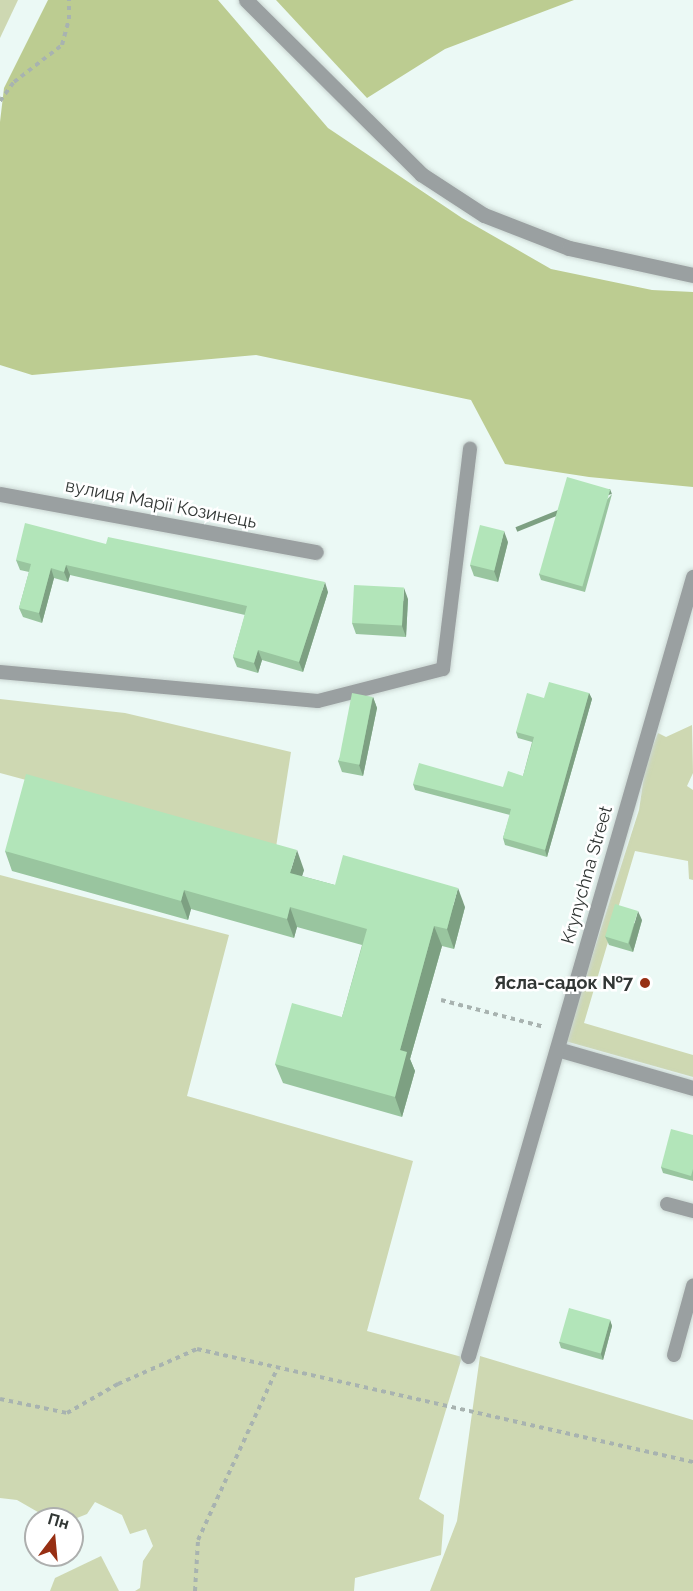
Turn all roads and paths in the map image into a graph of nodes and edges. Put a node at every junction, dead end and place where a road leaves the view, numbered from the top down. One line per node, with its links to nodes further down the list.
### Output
1 (69, 0): 3 (path)
2 (246, 0): 4 (street)
3 (0, 101)
4 (693, 275)
5 (470, 449): 9 (lane)
6 (0, 494): 7 (street, вулиця Марії Козинець)
7 (316, 552)
8 (693, 577): 11 (street, Krynychna Street)
9 (0, 672)
10 (441, 1000): 11 (path)
11 (562, 1031): 12 (street, Krynychna Street)
12 (556, 1049): 13 (street); 18 (street, Krynychna Street)
13 (693, 1088)
14 (667, 1204): 15 (lane)
15 (693, 1211)
16 (693, 1286): 17 (lane)
17 (674, 1354)
18 (468, 1356)
19 (278, 1367): 20 (path); 21 (path); 22 (path)
20 (0, 1399)
21 (693, 1462)
22 (195, 1591)

